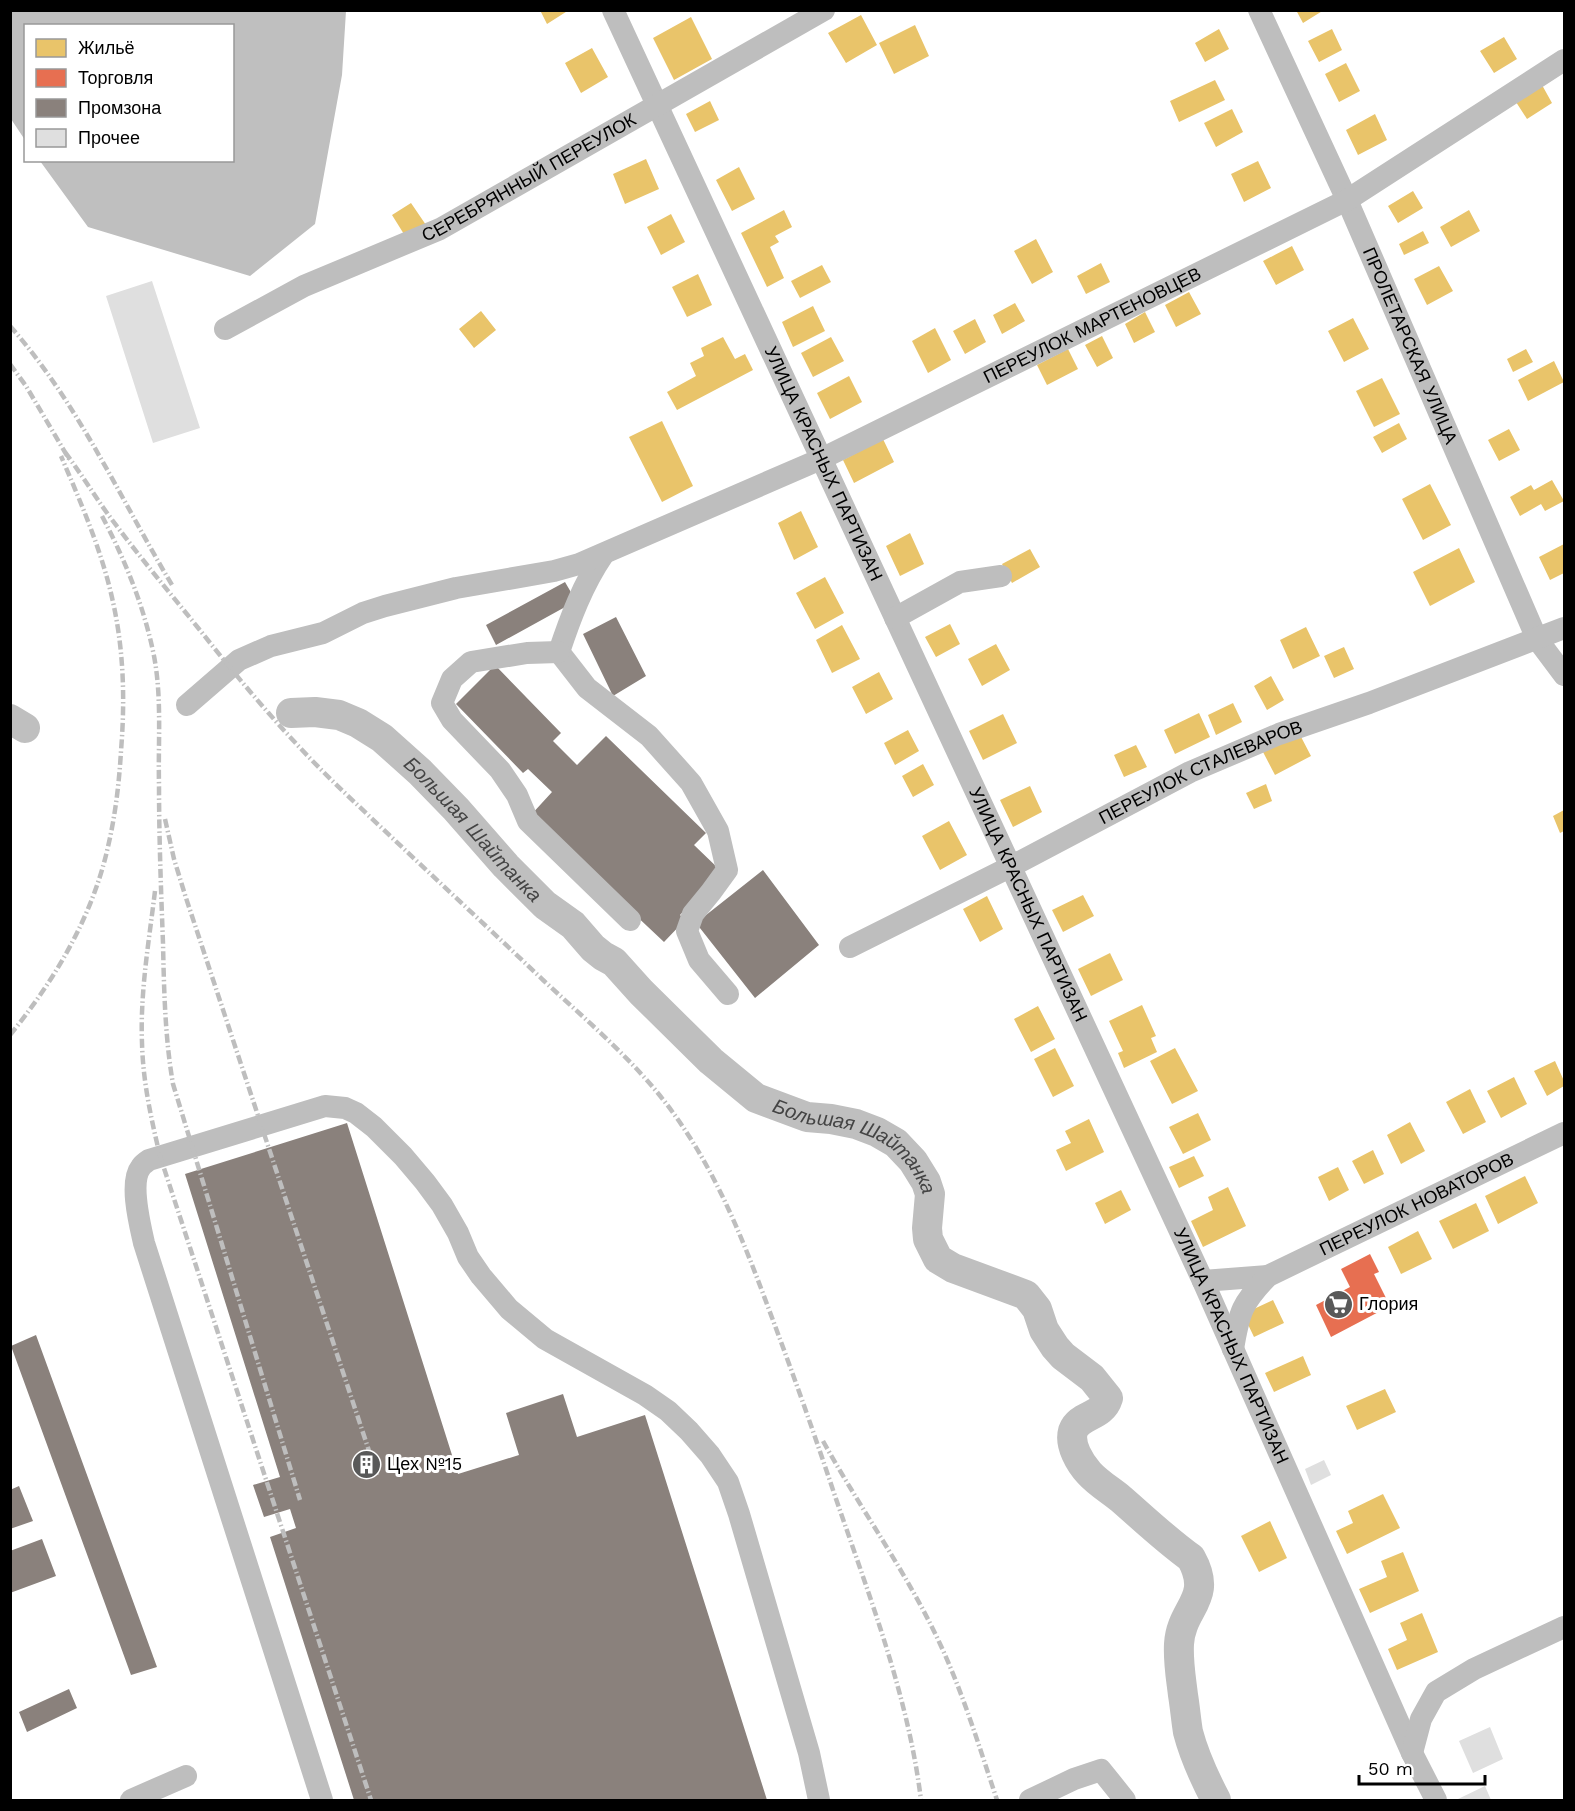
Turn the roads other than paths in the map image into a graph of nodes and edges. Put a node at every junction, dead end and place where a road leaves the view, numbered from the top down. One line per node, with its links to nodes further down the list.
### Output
1 (613, 10): 5 (street, УЛИЦА КРАСНЫХ ПАРТИЗАН)
2 (824, 10): 5 (street, СЕРЕБРЯННЫЙ ПЕРЕУЛОК)
3 (1259, 10): 6 (street, ПРОЛЕТАРСКАЯ УЛИЦА)
4 (1564, 60): 6 (street, ПЕРЕУЛОК МАРТЕНОВЦЕВ)
5 (657, 105): 7 (street, СЕРЕБРЯННЫЙ ПЕРЕУЛОК); 8 (street, УЛИЦА КРАСНЫХ ПАРТИЗАН)
6 (1347, 200): 8 (street, ПЕРЕУЛОК МАРТЕНОВЦЕВ); 13 (street, ПРОЛЕТАРСКАЯ УЛИЦА)
7 (225, 328)
8 (821, 459): 9 (street, ПЕРЕУЛОК МАРТЕНОВЦЕВ); 11 (street, УЛИЦА КРАСНЫХ ПАРТИЗАН)
9 (603, 555): 14 (street); 16 (street, ПЕРЕУЛОК МАРТЕНОВЦЕВ)
10 (1001, 576): 11 (street)
11 (895, 618): 17 (street, УЛИЦА КРАСНЫХ ПАРТИЗАН)
12 (1564, 628): 13 (street, ПЕРЕУЛОК СТАЛЕВАРОВ)
13 (1537, 639): 15 (street, ПРОЛЕТАРСКАЯ УЛИЦА); 17 (street, ПЕРЕУЛОК СТАЛЕВАРОВ)
14 (559, 652): 18 (street); 20 (street)
15 (1564, 675)
16 (187, 705)
17 (1010, 867): 19 (street, ПЕРЕУЛОК СТАЛЕВАРОВ); 23 (street, УЛИЦА КРАСНЫХ ПАРТИЗАН)
18 (630, 920)
19 (850, 947)
20 (728, 994)
21 (1564, 1133): 22 (street, ПЕРЕУЛОК НОВАТОРОВ)
22 (1268, 1276): 23 (street); 24 (street)
23 (1203, 1281): 24 (street, УЛИЦА КРАСНЫХ ПАРТИЗАН)
24 (1233, 1350): 26 (street, УЛИЦА КРАСНЫХ ПАРТИЗАН)
25 (1564, 1627): 26 (street)
26 (1412, 1753): 33 (street, УЛИЦА КРАСНЫХ ПАРТИЗАН)
27 (186, 1776): 28 (street)
28 (131, 1800)
29 (322, 1800): 30 (street)
30 (819, 1800)
31 (1030, 1800): 32 (street)
32 (1125, 1800)
33 (1436, 1800)

